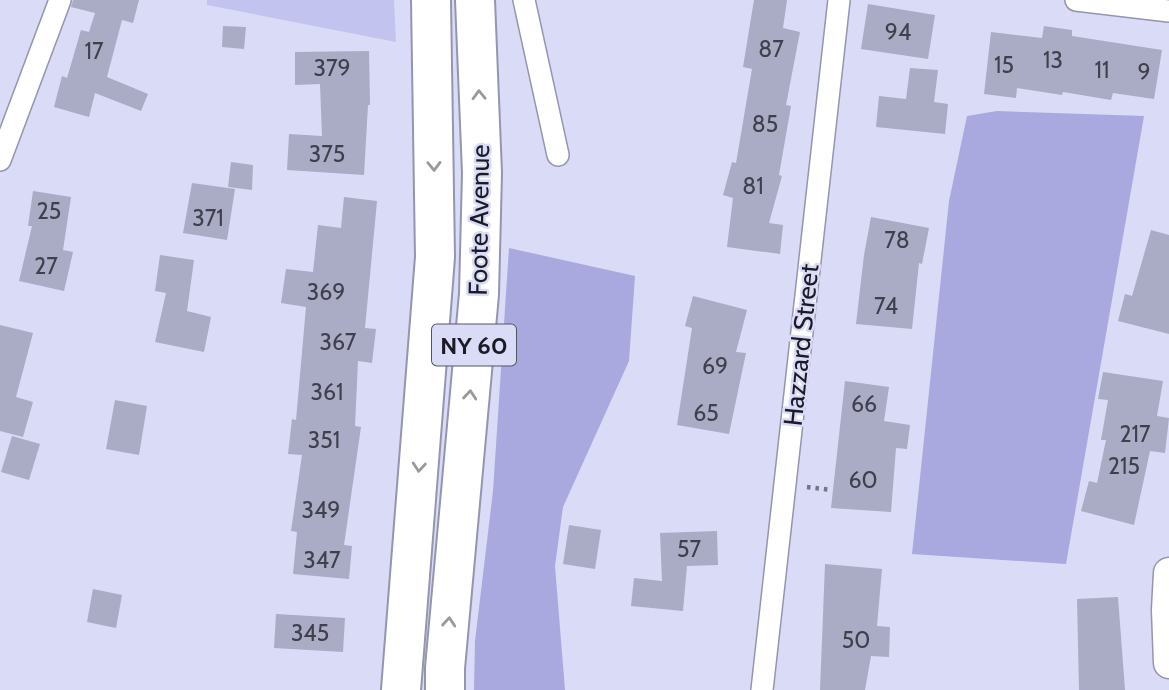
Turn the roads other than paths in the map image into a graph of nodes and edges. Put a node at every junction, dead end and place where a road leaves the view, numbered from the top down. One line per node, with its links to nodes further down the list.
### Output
1 (60, 0): 9 (street)
2 (430, 0): 12 (highway, Foote Avenue / NY 60, one-way to 12)
3 (475, 0): 13 (highway, Foote Avenue / NY 60, one-way to 3)
4 (524, 0): 8 (street)
5 (839, 0): 14 (street, Hazzard Street)
6 (1076, 0): 7 (street)
7 (1169, 10)
8 (558, 155)
9 (0, 160)
10 (1169, 573): 11 (street)
11 (1169, 663)
12 (401, 690)
13 (445, 690)
14 (762, 690)

